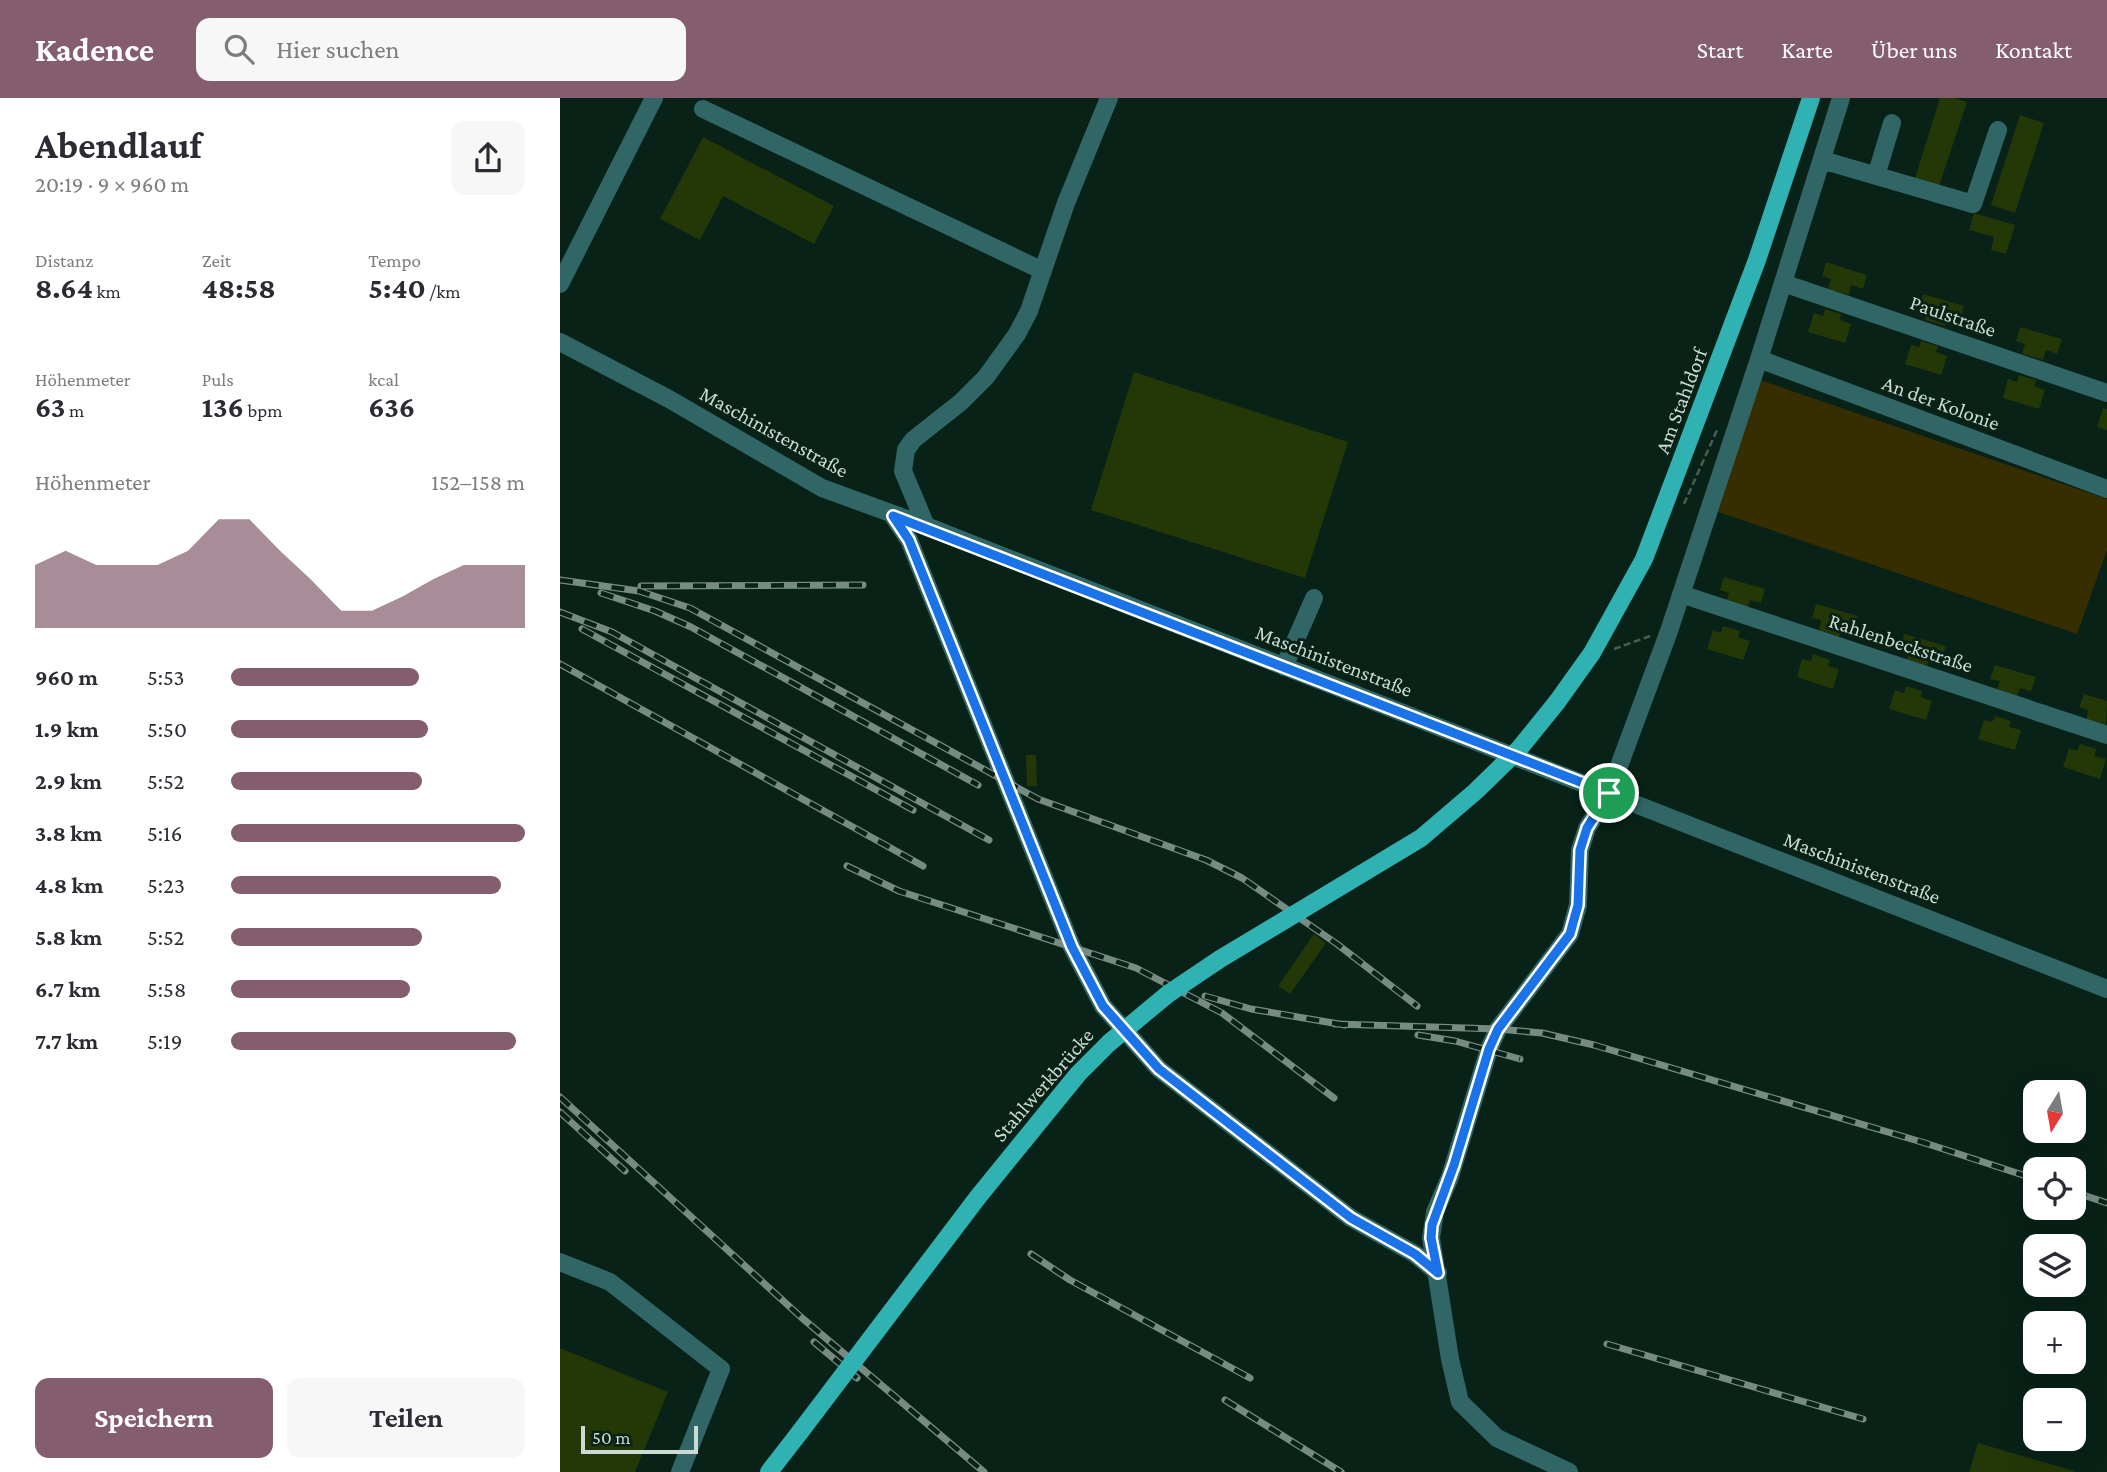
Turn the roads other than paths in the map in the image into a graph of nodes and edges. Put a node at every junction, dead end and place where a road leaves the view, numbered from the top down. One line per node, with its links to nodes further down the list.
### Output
1 (654, 98): 12 (street)
2 (1109, 98): 10 (street)
3 (1811, 98): 22 (main road, Am Stahldorf)
4 (1841, 98): 8 (street)
5 (703, 109): 10 (street)
6 (1892, 123): 9 (street)
7 (1998, 130): 9 (street)
8 (1822, 160): 9 (street); 11 (street)
9 (1876, 176)
10 (1043, 271): 18 (street)
11 (1783, 283): 14 (street); 15 (street, Paulstraße)
12 (560, 284)
13 (560, 342): 17 (street, Maschinistenstraße)
14 (1759, 359): 16 (street, An der Kolonie); 19 (street)
15 (2107, 393)
16 (2107, 489)
17 (893, 516): 18 (street, Maschinistenstraße); 27 (street)
18 (926, 527): 21 (street, Maschinistenstraße)
19 (1681, 594): 23 (street, Rahlenbeckstraße); 24 (street)
20 (1314, 598): 21 (street)
21 (1284, 667): 24 (street, Maschinistenstraße)
22 (1556, 702): 29 (main road, Stahlwerkbrücke, bridge)
23 (2107, 736)
24 (1609, 793): 25 (street, Maschinistenstraße); 27 (street)
25 (2107, 989)
26 (560, 1262): 28 (street)
27 (1438, 1273): 30 (street)
28 (680, 1472)
29 (769, 1472)
30 (1569, 1472)

